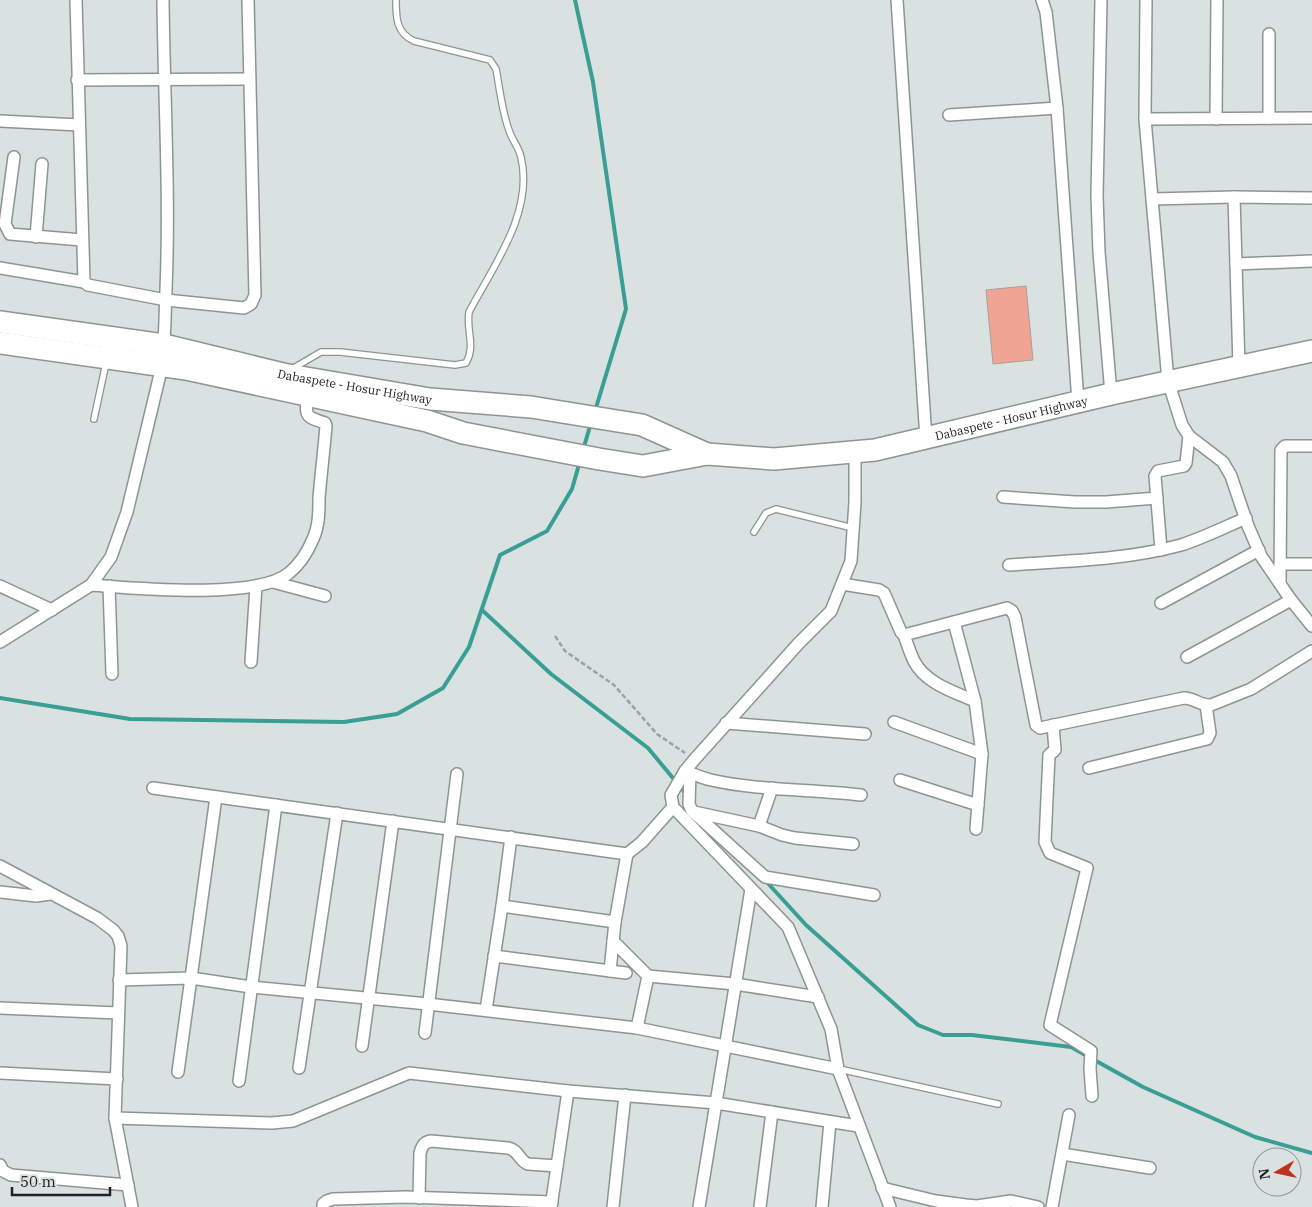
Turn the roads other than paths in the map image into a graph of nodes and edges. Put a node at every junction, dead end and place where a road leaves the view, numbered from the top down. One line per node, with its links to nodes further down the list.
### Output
1 (76, 0): 13 (street)
2 (163, 0): 11 (street)
3 (248, 0): 12 (street)
4 (396, 0): 40 (lane)
5 (897, 0): 49 (street)
6 (1042, 0): 14 (street)
7 (1101, 0): 42 (street)
8 (1146, 0): 18 (street)
9 (1217, 0): 19 (street)
10 (1269, 34): 16 (street)
11 (164, 79): 12 (street); 13 (street); 33 (street)
12 (249, 79): 33 (street)
13 (77, 80): 21 (street)
14 (1057, 108): 15 (street); 45 (street)
15 (949, 115)
16 (1269, 118): 17 (street); 19 (street)
17 (1312, 118)
18 (1145, 119): 19 (street); 26 (street)
19 (1216, 119)
20 (0, 120): 21 (street)
21 (79, 125): 28 (street)
22 (14, 157): 27 (street)
23 (42, 164): 27 (street)
24 (1234, 197): 25 (street); 26 (street); 30 (street)
25 (1312, 198)
26 (1152, 199): 41 (street)
27 (36, 237): 28 (street)
28 (82, 240): 32 (street)
29 (1312, 261): 30 (street)
30 (1236, 264): 39 (street)
31 (0, 268): 32 (street)
32 (84, 282): 33 (street)
33 (166, 300): 37 (street)
34 (0, 322): 37 (highway, Dabaspete - Hosur Highway)
35 (0, 343): 38 (highway)
36 (1312, 351): 39 (highway, Dabaspete - Hosur Highway)
37 (163, 355): 38 (highway); 40 (highway, Dabaspete - Hosur Highway); 43 (highway, Dabaspete - Hosur Highway); 66 (street)
38 (107, 358): 46 (lane)
39 (1239, 366): 41 (highway, Dabaspete - Hosur Highway)
40 (284, 374): 44 (highway, Dabaspete - Hosur Highway)
41 (1168, 381): 42 (highway, Dabaspete - Hosur Highway); 48 (street)
42 (1111, 394): 45 (highway, Dabaspete - Hosur Highway)
43 (307, 395): 47 (highway, Dabaspete - Hosur Highway); 63 (street)
44 (430, 399): 47 (highway); 52 (highway, Dabaspete - Hosur Highway)
45 (1078, 402): 49 (highway, Dabaspete - Hosur Highway)
46 (94, 419)
47 (427, 421): 52 (highway, Dabaspete - Hosur Highway)
48 (1189, 436): 54 (street); 55 (street)
49 (926, 439): 51 (highway, Dabaspete - Hosur Highway)
50 (1312, 446): 60 (street)
51 (855, 452): 52 (highway, Dabaspete - Hosur Highway); 56 (street)
52 (707, 454)
53 (1003, 497): 54 (street)
54 (1157, 498): 58 (street)
55 (1246, 518): 58 (street); 59 (street)
56 (853, 528): 57 (lane); 65 (street)
57 (754, 532)
58 (1162, 550): 62 (street)
59 (1259, 550): 64 (street); 72 (street)
60 (1280, 564): 61 (street); 64 (street)
61 (1312, 564)
62 (1009, 565)
63 (274, 582): 69 (street); 70 (street)
64 (1280, 582): 71 (street)
65 (842, 584): 76 (street); 85 (street)
66 (91, 585): 68 (street); 73 (street)
67 (0, 586): 73 (street)
68 (109, 586): 69 (street); 81 (street)
69 (256, 586): 80 (street)
70 (325, 596)
71 (1292, 600): 75 (street); 79 (street)
72 (1161, 603)
73 (52, 610): 77 (street)
74 (954, 622): 76 (street); 82 (street); 86 (street)
75 (1312, 626)
76 (904, 635): 82 (street)
77 (0, 642)
78 (1312, 651): 83 (street)
79 (1187, 657)
80 (251, 662)
81 (112, 674)
82 (975, 701): 88 (street)
83 (1206, 705): 86 (street); 89 (street)
84 (894, 722): 88 (street)
85 (726, 723): 87 (street); 90 (street)
86 (1053, 725): 144 (street)
87 (865, 734)
88 (982, 754): 99 (street)
89 (1089, 768)
90 (686, 773): 94 (street); 97 (street); 100 (street)
91 (458, 774): 104 (street)
92 (900, 780): 99 (street)
93 (153, 788): 96 (street)
94 (772, 788): 95 (street); 103 (street)
95 (861, 795)
96 (216, 797): 98 (street); 121 (street)
97 (672, 801): 108 (street); 110 (street)
98 (276, 805): 101 (street); 124 (street)
99 (978, 805): 105 (street)
100 (692, 811): 103 (street); 113 (street)
101 (337, 813): 102 (street); 125 (street)
102 (393, 821): 104 (street); 127 (street)
103 (759, 826): 107 (street)
104 (450, 829): 106 (street); 128 (street)
105 (976, 830)
106 (511, 838): 108 (street); 114 (street)
107 (853, 844)
108 (628, 854): 115 (street)
109 (0, 866): 112 (street)
110 (751, 888): 123 (street); 126 (street)
111 (0, 892): 112 (street)
112 (50, 894): 122 (street)
113 (874, 895)
114 (502, 906): 115 (street); 117 (street)
115 (615, 922): 116 (street)
116 (612, 941): 118 (street); 120 (street)
117 (494, 956): 118 (street); 130 (street)
118 (610, 971): 119 (street)
119 (626, 973)
120 (648, 976): 123 (street); 132 (street)
121 (191, 978): 122 (street); 124 (street); 138 (street)
122 (119, 980): 131 (street)
123 (735, 984): 126 (street); 135 (street)
124 (251, 987): 125 (street); 141 (street)
125 (310, 993): 127 (street); 136 (street)
126 (818, 997): 137 (street)
127 (369, 998): 128 (street); 134 (street)
128 (428, 1004): 130 (street); 133 (street)
129 (0, 1008): 131 (street)
130 (486, 1010): 132 (street)
131 (118, 1013): 140 (street)
132 (637, 1028): 135 (street)
133 (424, 1033)
134 (362, 1046)
135 (725, 1046): 137 (street); 145 (street)
136 (299, 1068)
137 (838, 1069): 146 (lane); 151 (street)
138 (178, 1072)
139 (0, 1073): 140 (street)
140 (117, 1079): 149 (street)
141 (239, 1081)
142 (568, 1091): 143 (street); 149 (street); 154 (street)
143 (625, 1095): 145 (street); 162 (street)
144 (1092, 1096)
145 (716, 1102): 147 (street); 163 (street)
146 (998, 1104)
147 (772, 1112): 150 (street); 164 (street)
148 (1070, 1115): 152 (street)
149 (115, 1118): 156 (street)
150 (830, 1122): 151 (street); 165 (street)
151 (858, 1126): 157 (street)
152 (1062, 1154): 155 (street); 168 (street)
153 (0, 1165): 156 (street)
154 (557, 1166): 158 (street); 159 (street)
155 (1150, 1168)
156 (128, 1185): 160 (street)
157 (882, 1188): 166 (street); 167 (street)
158 (419, 1198): 159 (street); 161 (street)
159 (552, 1204)
160 (132, 1207)
161 (323, 1207)
162 (614, 1207)
163 (699, 1207)
164 (760, 1207)
165 (822, 1207)
166 (890, 1207)
167 (1038, 1207)
168 (1052, 1207)

